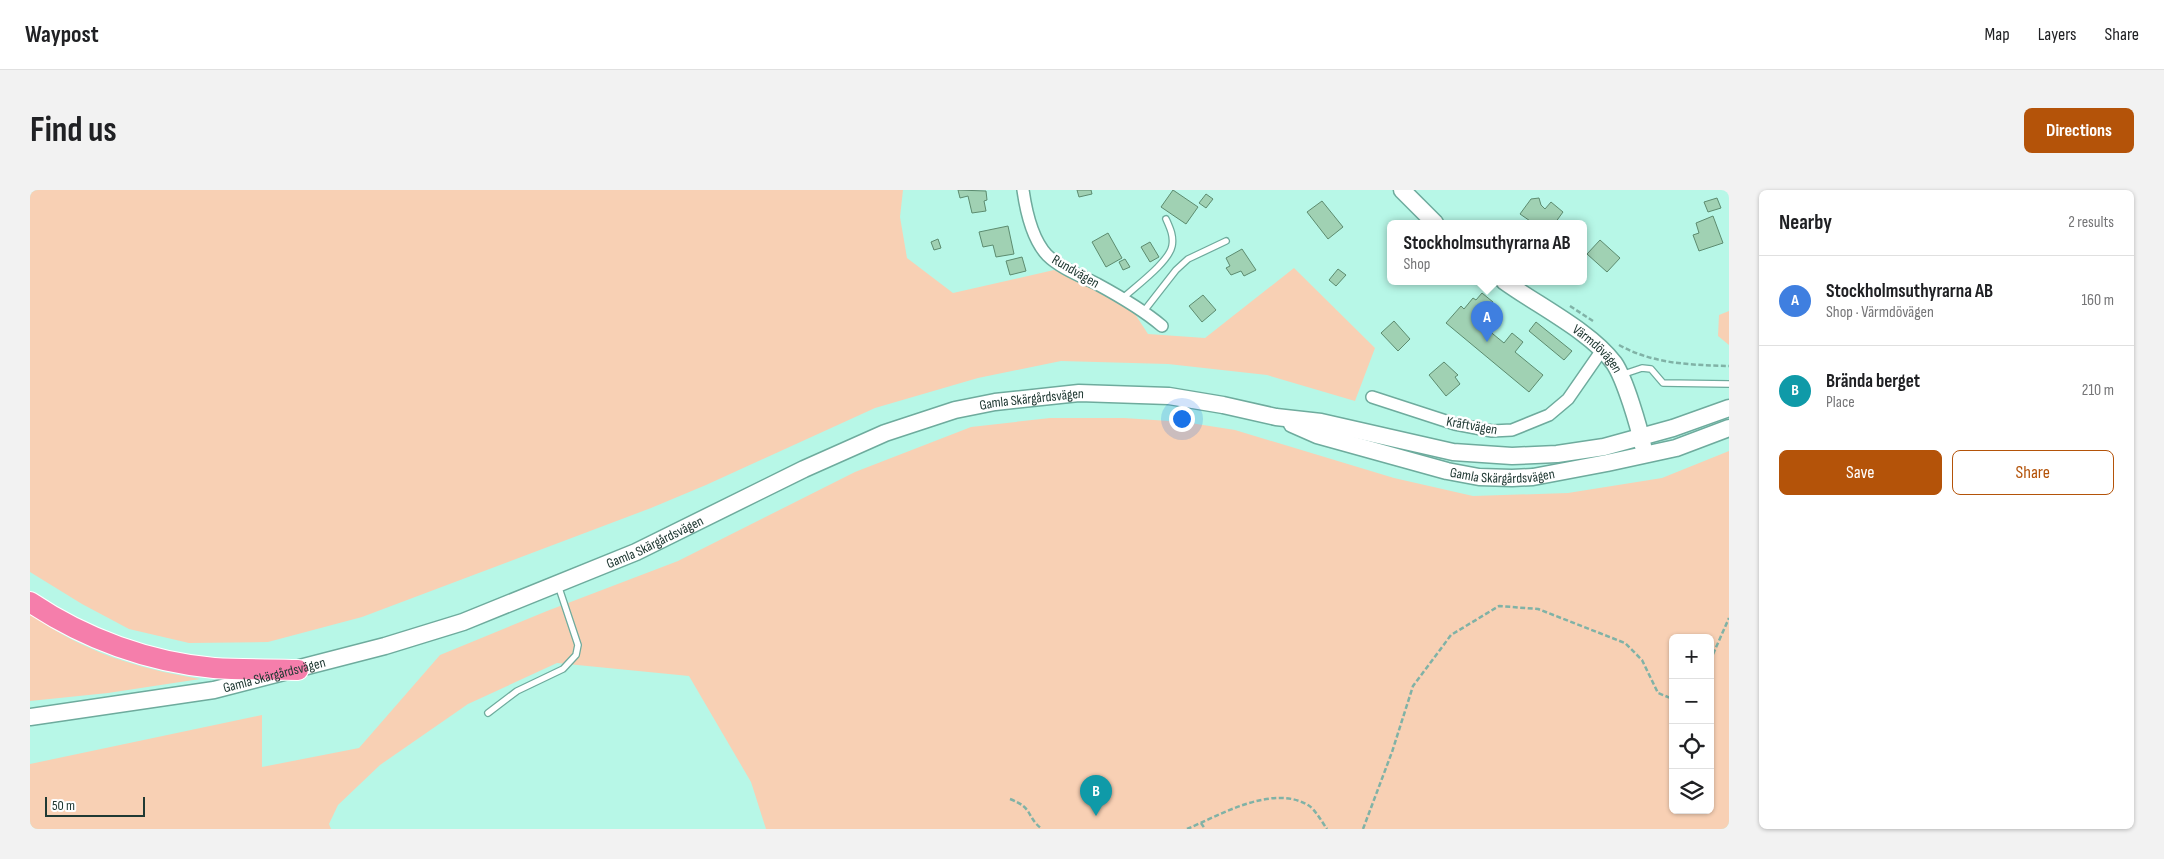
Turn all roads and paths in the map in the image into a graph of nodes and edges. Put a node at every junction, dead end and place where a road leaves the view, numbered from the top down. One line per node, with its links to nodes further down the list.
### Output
1 (1023, 190): 7 (street, Rundvägen)
2 (1402, 190): 4 (main road)
3 (1166, 219): 7 (lane)
4 (1433, 220)
5 (1226, 241): 8 (lane)
6 (1510, 285): 10 (main road, Värmdövägen)
7 (1123, 298): 8 (street, Rundvägen)
8 (1144, 311): 9 (street, Rundvägen)
9 (1162, 326)
10 (1607, 346): 11 (path); 12 (main road, Värmdövägen); 14 (street, Kräftvägen)
11 (1729, 366)
12 (1620, 375): 13 (lane); 18 (main road, Värmdövägen)
13 (1729, 384)
14 (1372, 397)
15 (1729, 408): 18 (main road, Gamla Skärgårdsvägen)
16 (1276, 417): 18 (main road, Gamla Skärgårdsvägen); 19 (main road, Gamla Skärgårdsvägen); 20 (main road, Gamla Skärgårdsvägen)
17 (1729, 428): 19 (main road, Gamla Skärgårdsvägen)
18 (1641, 437): 19 (main road, Värmdövägen)
19 (1645, 453)
20 (558, 585): 24 (main road, Gamla Skärgårdsvägen); 26 (lane)
21 (30, 602): 24 (highway)
22 (1729, 618): 23 (path)
23 (1714, 652)
24 (298, 670): 27 (main road, Gamla Skärgårdsvägen)
25 (1669, 697): 34 (path)
26 (488, 712)
27 (30, 717)
28 (1010, 799): 30 (path)
29 (1201, 823): 31 (path); 32 (path); 33 (path)
30 (1042, 829)
31 (1187, 829)
32 (1205, 829)
33 (1327, 829)
34 (1363, 829)

